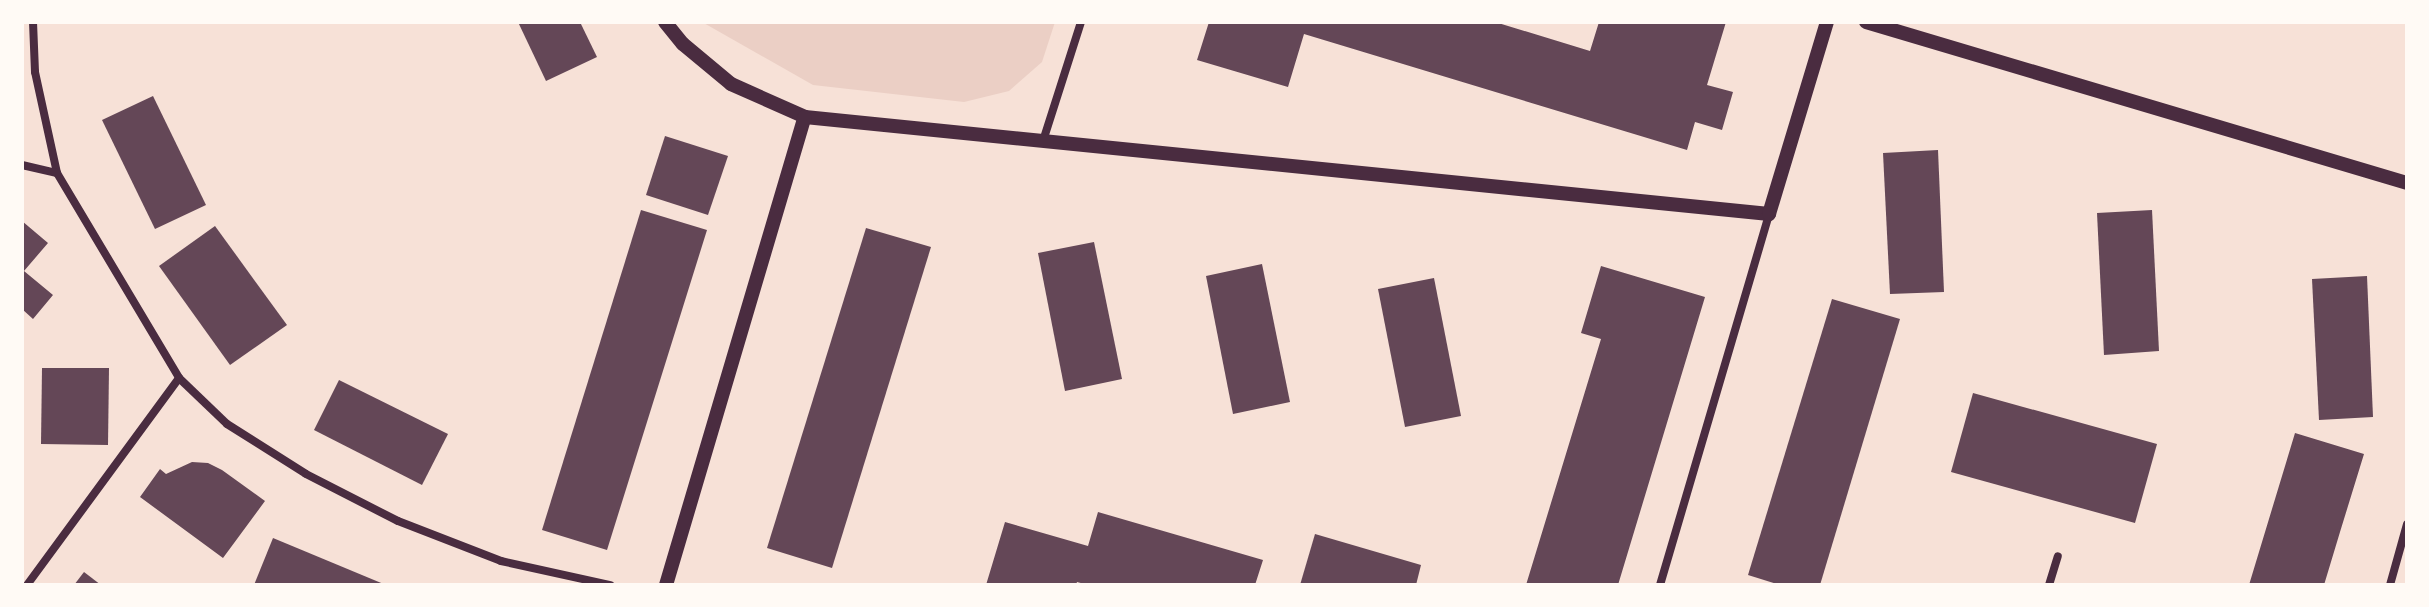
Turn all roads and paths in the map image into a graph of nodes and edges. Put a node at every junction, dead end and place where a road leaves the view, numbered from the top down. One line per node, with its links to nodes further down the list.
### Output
1 (33, 22): 9 (street)
2 (665, 22): 6 (street)
3 (1081, 22): 7 (street)
4 (1827, 22): 11 (street)
5 (1866, 22): 10 (street)
6 (805, 117): 7 (street); 17 (street)
7 (1043, 141): 11 (street)
8 (22, 165): 9 (street)
9 (57, 173): 12 (street)
10 (2407, 183)
11 (1769, 214): 18 (street)
12 (179, 378): 15 (street); 16 (street)
13 (2407, 524): 20 (street)
14 (2058, 556): 19 (street)
15 (27, 585)
16 (610, 585)
17 (666, 585)
18 (1660, 585)
19 (2049, 585)
20 (2390, 585)

